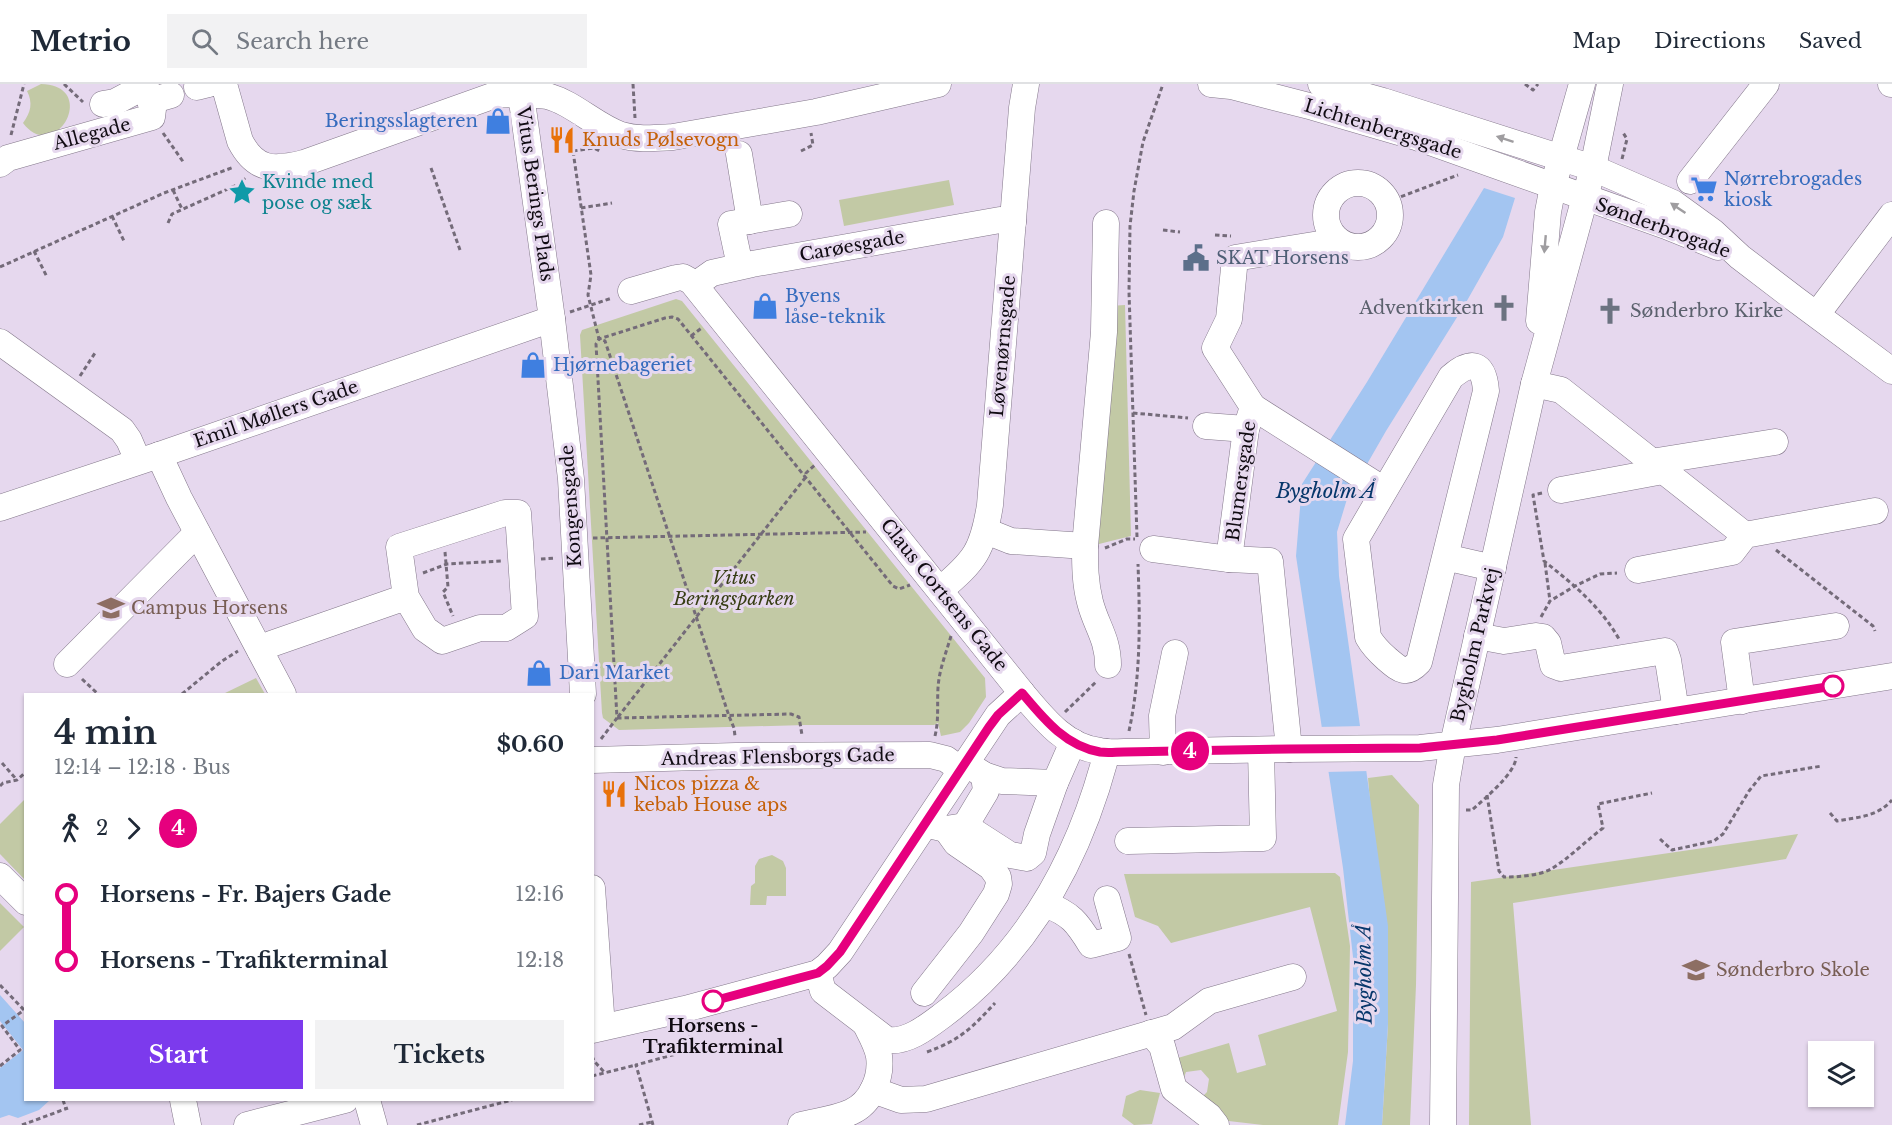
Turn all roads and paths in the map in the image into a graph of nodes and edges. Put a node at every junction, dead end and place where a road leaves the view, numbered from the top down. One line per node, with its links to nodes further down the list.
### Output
1 (24, 84): 24 (path)
2 (224, 84): 25 (street)
3 (633, 84): 18 (path)
4 (938, 84): 18 (street, Vitus Berings Plads)
5 (1026, 84): 41 (street, Løvenørnsgade)
6 (1163, 84): 65 (path)
7 (1211, 84): 22 (street, Lichtenbergsgade)
8 (1321, 84): 23 (street, Lichtenbergsgade, one-way to 8)
9 (1525, 84): 10 (path)
10 (1538, 84)
11 (1582, 84): 23 (street, Bygholm Parkvej)
12 (1610, 84): 28 (street, Bygholm Parkvej)
13 (1766, 84): 29 (street)
14 (521, 94): 15 (street, Vitus Berings Plads); 25 (street); 58 (street, Vitus Berings Plads)
15 (550, 94): 18 (street, Vitus Berings Plads); 19 (path)
16 (153, 97): 17 (street); 24 (street, Allegade); 26 (path)
17 (103, 104)
18 (636, 138)
19 (573, 151): 20 (path); 35 (path)
20 (605, 153)
21 (738, 154): 40 (street)
22 (1466, 155): 30 (street, Lichtenbergsgade); 33 (path)
23 (1561, 157): 28 (street, Lichtenbergsgade); 30 (street, Bygholm Parkvej)
24 (4, 161)
25 (255, 161): 31 (path); 36 (path)
26 (184, 163)
27 (431, 168): 48 (path)
28 (1593, 168): 32 (street, Bygholm Parkvej); 50 (street, Sønderbrogade, one-way to 28)
29 (1690, 181)
30 (1552, 186): 32 (street, Lichtenbergsgade); 63 (street, Bygholm Parkvej, one-way to 63)
31 (173, 190): 36 (path); 39 (path)
32 (1585, 199): 50 (street, Sønderbrogade); 63 (street, Bygholm Parkvej)
33 (1388, 202): 47 (street); 47 (street)
34 (612, 203): 35 (path)
35 (581, 208): 56 (path)
36 (182, 209): 42 (path)
37 (789, 214): 40 (street)
38 (1892, 215): 57 (street)
39 (112, 216): 46 (path); 49 (path)
40 (750, 221): 51 (street)
41 (1013, 222): 51 (street, Carøesgade); 78 (street, Løvenørnsgade)
42 (168, 223)
43 (1107, 224): 86 (street)
44 (1163, 230): 45 (path)
45 (1180, 232)
46 (123, 241)
47 (1338, 241): 66 (street, Blumersgade)
48 (460, 250)
49 (34, 251): 52 (path); 53 (path)
50 (1740, 257): 57 (street, Sønderbrogade)
51 (740, 266): 54 (street, Carøesgade)
52 (0, 267)
53 (47, 277)
54 (695, 285): 55 (street); 69 (street, Claus Cortsens Gade)
55 (631, 291): 56 (path)
56 (591, 305): 58 (path); 59 (path)
57 (1816, 314): 62 (street, Sønderbrogade)
58 (552, 318): 70 (street, Emil Møllers Gade); 87 (street, Kongensgade)
59 (599, 339): 72 (path); 84 (path); 85 (path)
60 (0, 342): 64 (street)
61 (95, 352): 64 (path)
62 (1892, 371)
63 (1534, 384): 71 (street); 94 (street, Bygholm Parkvej)
64 (69, 392): 70 (street)
65 (1133, 413): 67 (path); 88 (path)
66 (1250, 418): 67 (street); 73 (street); 90 (street, Blumersgade)
67 (1206, 426)
68 (1775, 442): 71 (street)
69 (830, 453): 72 (path); 77 (street, Claus Cortsens Gade)
70 (148, 458): 75 (street, Emil Møllers Gade); 80 (street)
71 (1657, 466): 74 (street); 81 (street)
72 (805, 478): 79 (path); 83 (path)
73 (1375, 484): 89 (street); 89 (street)
74 (1561, 490): 92 (path)
75 (0, 507)
76 (1875, 511): 81 (street)
77 (883, 519): 79 (path); 96 (street, Claus Cortsens Gade)
78 (986, 531): 86 (street); 96 (street, Løvenørnsgade)
79 (849, 532): 83 (path); 96 (path)
80 (197, 533): 107 (street); 110 (street)
81 (1756, 533): 95 (street); 103 (path)
82 (442, 534): 91 (street); 93 (path); 98 (street)
83 (760, 534): 84 (path); 100 (path)
84 (670, 536): 85 (path); 100 (path)
85 (608, 537): 87 (path); 120 (path)
86 (1085, 546): 88 (path); 111 (street)
87 (574, 548): 91 (path); 115 (street, Kongensgade)
88 (1142, 550): 90 (street); 127 (path)
89 (1445, 557): 94 (street)
90 (1229, 559): 125 (street, Blumersgade)
91 (521, 560): 93 (path); 104 (street)
92 (1545, 561): 97 (path); 99 (path)
93 (447, 564): 98 (path); 104 (path)
94 (1493, 568): 105 (street, Bygholm Parkvej)
95 (1638, 570): 97 (path)
96 (933, 582): 101 (street, Claus Cortsens Gade)
97 (1575, 586): 99 (path); 109 (path)
98 (405, 588): 104 (street); 107 (street)
99 (1550, 601): 106 (path)
100 (696, 616): 119 (path); 120 (path)
101 (964, 619): 116 (street, Claus Cortsens Gade); 130 (path)
102 (1836, 626): 117 (street)
103 (1875, 631)
104 (460, 634)
105 (1477, 636): 106 (street); 124 (street, Bygholm Parkvej)
106 (1536, 636): 109 (street)
107 (257, 645): 113 (path); 114 (street)
108 (1176, 653): 128 (street)
109 (1626, 657): 118 (street)
110 (68, 664)
111 (1108, 664): 121 (path)
112 (1892, 676): 117 (street, Claus Cortsens Gade)
113 (183, 693)
114 (282, 693)
115 (583, 693)
116 (1022, 693): 121 (street, Claus Cortsens Gade); 135 (street)
117 (1742, 701): 118 (street, Claus Cortsens Gade)
118 (1676, 711): 122 (street, Claus Cortsens Gade)
119 (729, 716): 120 (path); 129 (path); 131 (path)
120 (616, 718): 132 (path)
121 (1050, 726): 123 (street, Claus Cortsens Gade)
122 (1514, 737): 124 (street, Claus Cortsens Gade); 141 (path)
123 (1073, 742): 127 (street, Claus Cortsens Gade); 138 (street)
124 (1453, 744): 125 (street, Claus Cortsens Gade); 143 (street, Bygholm Parkvej)
125 (1299, 749): 126 (street, Claus Cortsens Gade)
126 (1261, 750): 128 (street, Claus Cortsens Gade); 147 (street)
127 (1115, 752): 128 (street, Claus Cortsens Gade); 151 (street)
128 (1163, 752)
129 (803, 755): 130 (street, Andreas Flensborgs Gade); 131 (street, Andreas Flensborgs Gade)
130 (930, 755): 135 (street, Andreas Flensborgs Gade)
131 (736, 756): 132 (street, Andreas Flensborgs Gade)
132 (597, 760)
133 (2, 763): 137 (path)
134 (1822, 766): 146 (path)
135 (970, 769): 138 (street, Andreas Flensborgs Gade); 145 (street); 145 (street)
136 (24, 774): 137 (path)
137 (17, 780): 139 (path)
138 (1055, 783): 145 (street)
139 (0, 786)
140 (1652, 793): 141 (path)
141 (1487, 795): 143 (path)
142 (1892, 800): 144 (path)
143 (1446, 810): 182 (street, Bygholm Parkvej)
144 (1830, 813)
145 (945, 826): 154 (street); 157 (street)
146 (1659, 839)
147 (1128, 841)
148 (0, 876): 150 (street)
149 (1107, 899): 152 (street)
150 (24, 900)
151 (1045, 904): 152 (street); 161 (street)
152 (1118, 938): 163 (path)
153 (594, 944): 162 (street)
154 (818, 973): 158 (street); 161 (street)
155 (1293, 977): 163 (street)
156 (0, 985): 159 (path)
157 (924, 993)
158 (682, 1009): 162 (street); 165 (path)
159 (24, 1010)
160 (24, 1012): 166 (path)
161 (866, 1025): 169 (street)
162 (597, 1028)
163 (1151, 1033): 169 (street); 181 (street)
164 (594, 1061): 167 (path)
165 (636, 1065): 167 (path); 174 (path)
166 (0, 1066)
167 (605, 1073): 168 (path)
168 (594, 1076)
169 (873, 1090): 180 (street)
170 (64, 1101): 175 (path)
171 (183, 1101): 176 (street)
172 (341, 1101): 177 (street)
173 (508, 1101): 178 (path)
174 (652, 1123): 179 (path)
175 (22, 1125)
176 (188, 1125)
177 (247, 1125)
178 (417, 1125)
179 (639, 1125)
180 (801, 1125)
181 (1216, 1125)
182 (1443, 1125)

